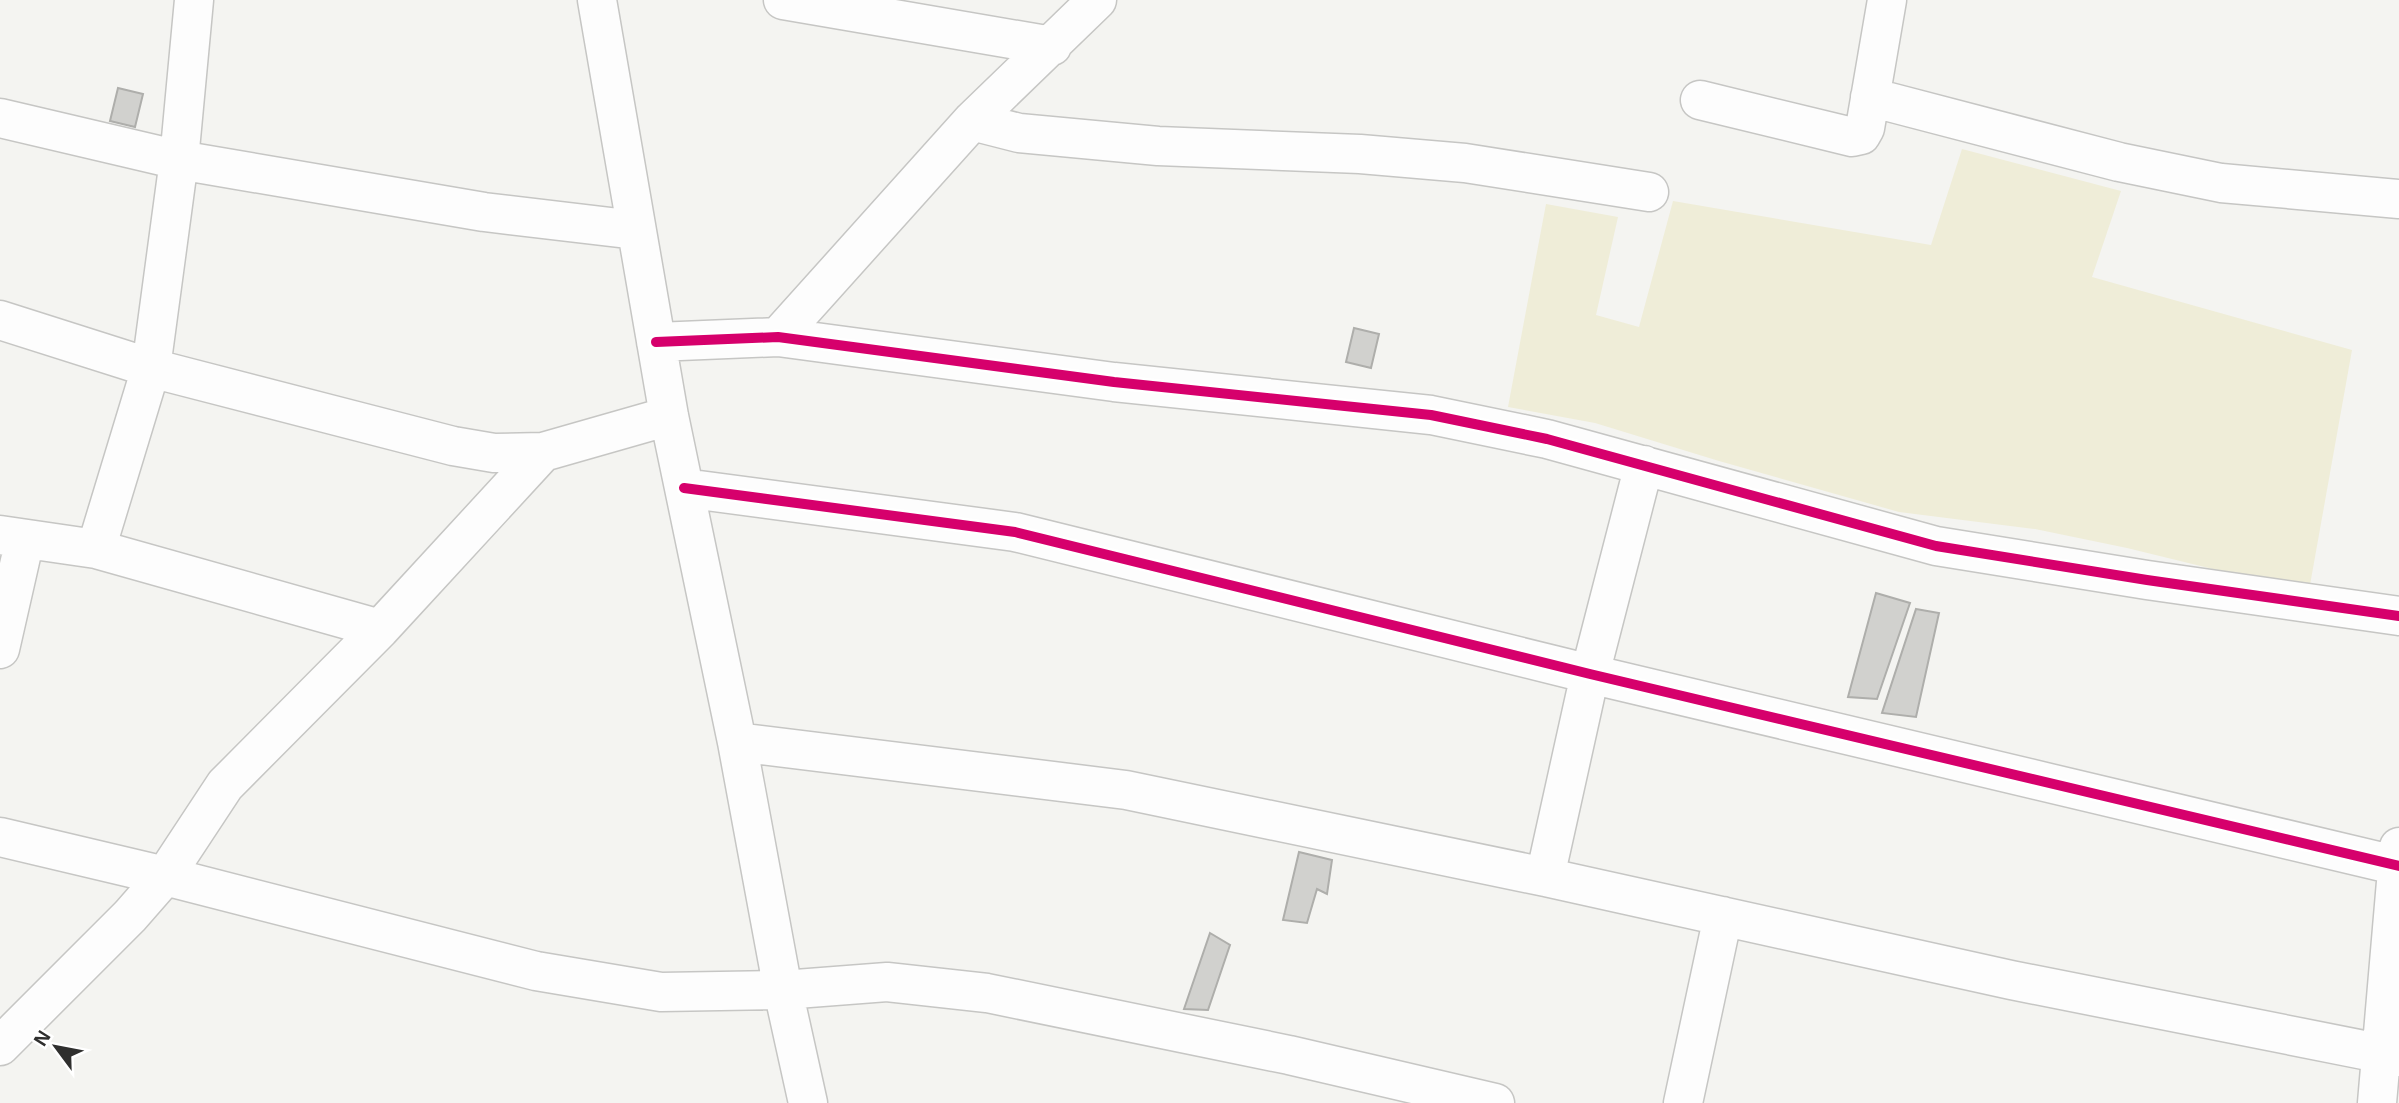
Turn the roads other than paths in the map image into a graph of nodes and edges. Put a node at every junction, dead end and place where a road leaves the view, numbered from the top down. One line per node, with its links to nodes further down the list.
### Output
1 (194, 0): 11 (street)
2 (597, 0): 14 (street)
3 (783, 0): 6 (street)
4 (1097, 0): 6 (street)
5 (1887, 0): 7 (street)
6 (1052, 46): 10 (street)
7 (1870, 97): 8 (street); 13 (street)
8 (1700, 100)
9 (0, 118): 11 (street)
10 (972, 121): 12 (street); 16 (street)
11 (179, 160): 14 (street); 18 (street)
12 (1649, 192)
13 (2399, 199)
14 (636, 230): 17 (street)
15 (0, 320): 18 (street)
16 (778, 337): 17 (street); 21 (street)
17 (656, 342): 19 (street)
18 (151, 368): 20 (street); 24 (street)
19 (669, 416): 20 (street); 22 (street)
20 (543, 452): 26 (street)
21 (1644, 466): 25 (street); 28 (street)
22 (684, 488): 28 (street); 29 (street)
23 (12, 537): 24 (street); 27 (street)
24 (96, 549): 26 (street)
25 (2399, 616)
26 (380, 629): 32 (street)
27 (0, 649)
28 (1590, 674): 31 (street); 33 (street)
29 (737, 742): 33 (street); 35 (street)
30 (0, 837): 32 (street)
31 (2398, 859): 37 (street)
32 (164, 876): 35 (street); 36 (street)
33 (1545, 877): 34 (street)
34 (1723, 916): 37 (street); 40 (street)
35 (783, 990): 38 (street); 39 (street)
36 (0, 1046)
37 (2390, 1055): 41 (street)
38 (808, 1103)
39 (1495, 1103)
40 (1683, 1103)
41 (2377, 1103)

